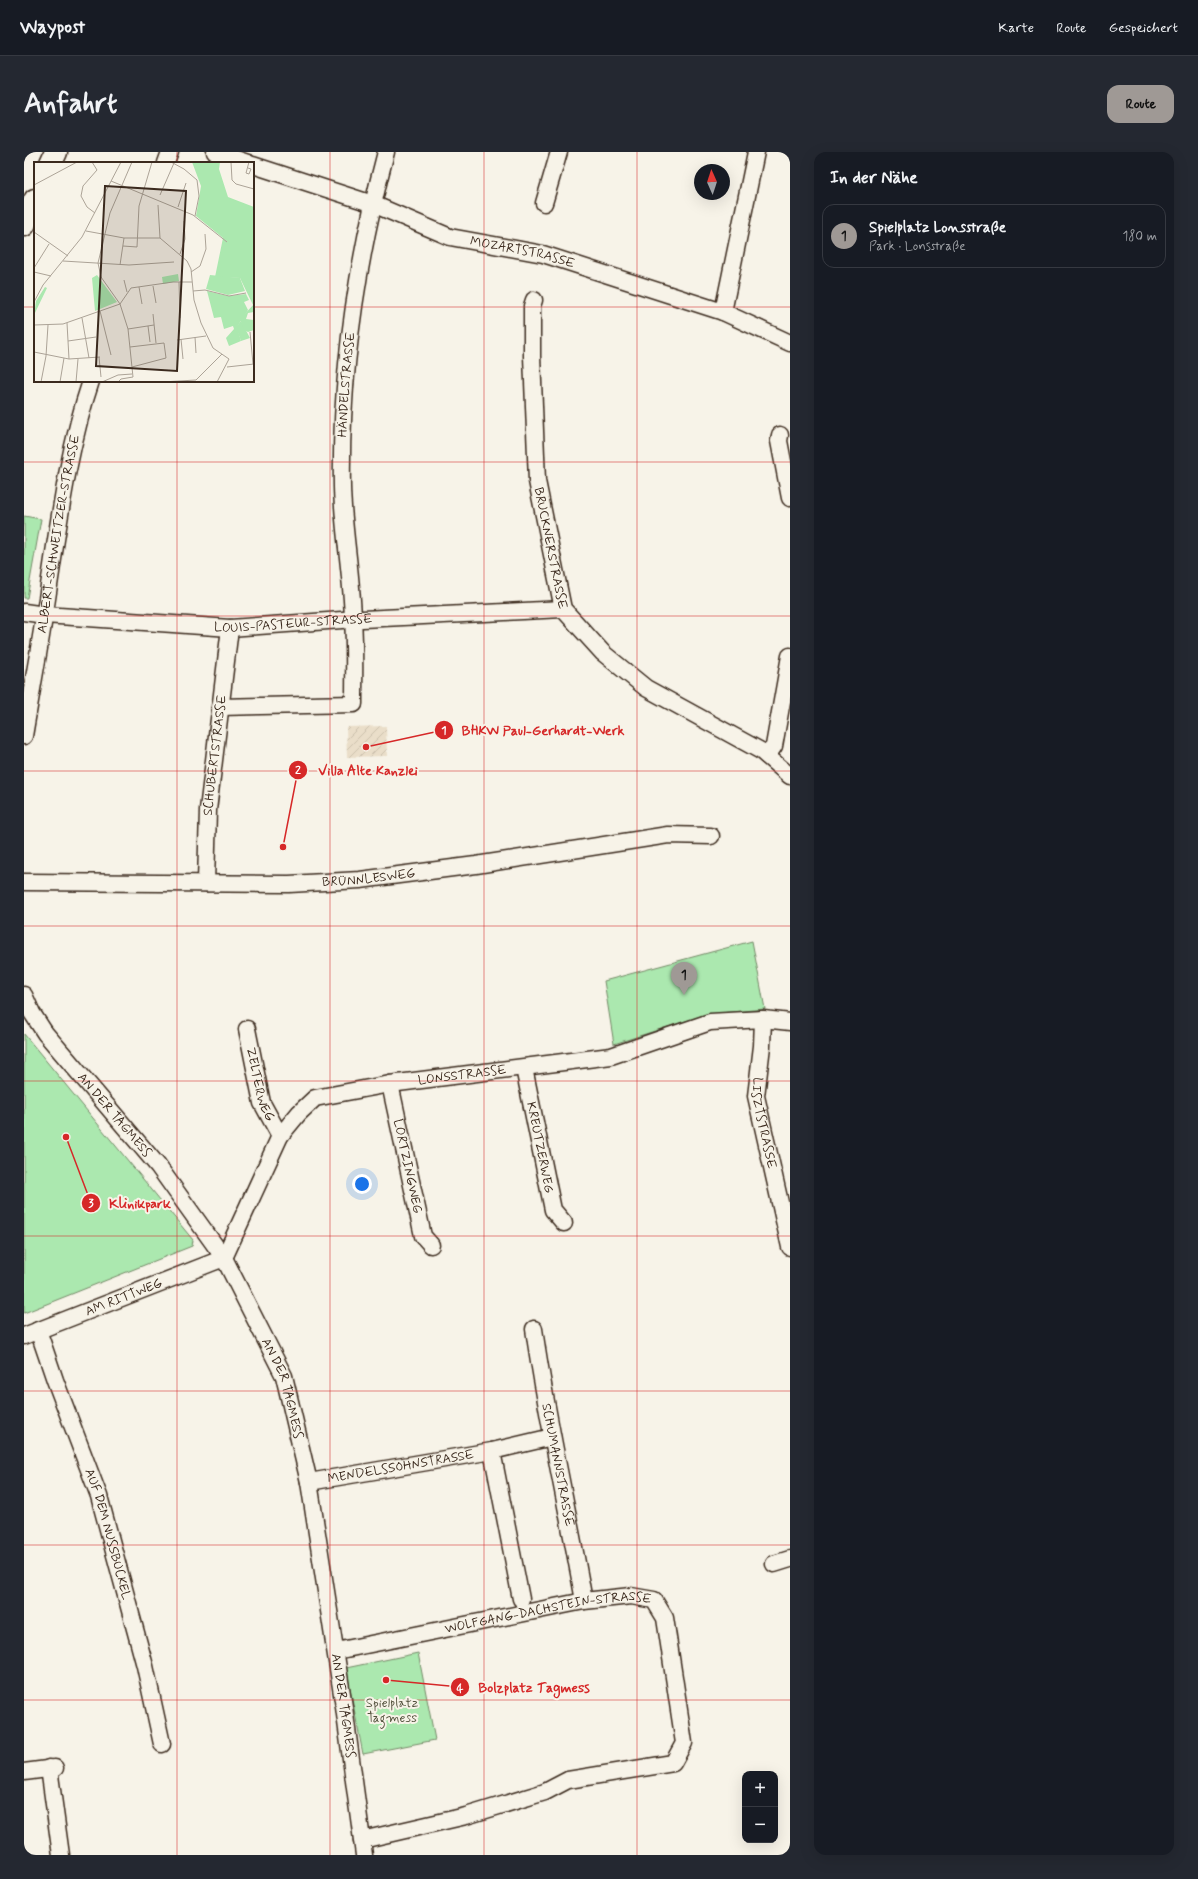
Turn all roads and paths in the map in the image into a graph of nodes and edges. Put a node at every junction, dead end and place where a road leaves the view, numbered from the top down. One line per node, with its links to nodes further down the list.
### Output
1 (56, 152): 7 (street)
2 (170, 152): 8 (street)
3 (215, 152): 9 (street)
4 (386, 152): 13 (street, HÄNDELSTRASSE)
5 (559, 152): 12 (street)
6 (756, 152): 16 (street)
7 (51, 162)
8 (166, 162)
9 (245, 162)
10 (254, 165): 13 (street, MOZARTSTRASSE)
11 (34, 202): 14 (street)
12 (544, 203)
13 (373, 204): 16 (street, MOZARTSTRASSE); 24 (street, HÄNDELSTRASSE)
14 (24, 225)
15 (534, 300): 21 (street, BRUCKNERSTRASSE)
16 (723, 312): 17 (street, MOZARTSTRASSE)
17 (790, 343)
18 (91, 382): 23 (street, ALBERT-SCHWEITZER-STRASSE)
19 (780, 435): 20 (street)
20 (790, 498)
21 (563, 609): 24 (street, LOUIS-PASTEUR-STRASSE); 29 (street, BRUCKNERSTRASSE)
22 (24, 612): 23 (street, LOUIS-PASTEUR-STRASSE)
23 (45, 615): 25 (street, LOUIS-PASTEUR-STRASSE); 28 (street, ALBERT-SCHWEITZER-STRASSE)
24 (353, 619): 25 (street, LOUIS-PASTEUR-STRASSE); 27 (street, HÄNDELSTRASSE)
25 (230, 628): 27 (street, SCHUBERTSTRASSE)
26 (790, 656): 29 (street)
27 (220, 707): 33 (street, SCHUBERTSTRASSE)
28 (24, 736)
29 (767, 756): 30 (street, BRUCKNERSTRASSE)
30 (790, 776)
31 (710, 836): 33 (street, BRÜNNLESWEG)
32 (24, 882): 33 (street, BRÜNNLESWEG)
33 (206, 884)
34 (24, 995): 44 (street, AN DER TAGMESS)
35 (763, 1020): 36 (street, LONSSTRASSE); 38 (street, LONSSTRASSE); 43 (street, LISZTSTRASSE)
36 (790, 1022)
37 (247, 1029): 40 (street, ZELTERWEG)
38 (524, 1068): 39 (street, LONSSTRASSE); 41 (street, KREUTZERWEG)
39 (390, 1084): 40 (street, LONSSTRASSE); 42 (street, LORTZINGWEG)
40 (280, 1136): 44 (street, LONSSTRASSE)
41 (564, 1223)
42 (431, 1245)
43 (790, 1247)
44 (224, 1258): 46 (street, AM RITTWEG); 49 (street, AN DER TAGMESS)
45 (534, 1328): 47 (street, SCHUMANNSTRASSE)
46 (31, 1333): 55 (street, AUF DEM NUSSBUCKEL)
47 (552, 1437): 48 (street, MENDELSSOHNSTRASSE); 53 (street, SCHUMANNSTRASSE)
48 (492, 1452): 49 (street, MENDELSSOHNSTRASSE); 52 (street, MENDELSSOHNSTRASSE)
49 (309, 1482): 54 (street, AN DER TAGMESS)
50 (790, 1559): 51 (street)
51 (774, 1564)
52 (521, 1599)
53 (584, 1601): 54 (street, WOLFGANG-DACHSTEIN-STRASSE); 57 (street, WOLFGANG-DACHSTEIN-STRASSE)
54 (336, 1651): 57 (street, AN DER TAGMESS)
55 (162, 1744)
56 (24, 1772): 58 (street)
57 (363, 1848)
58 (61, 1855)

